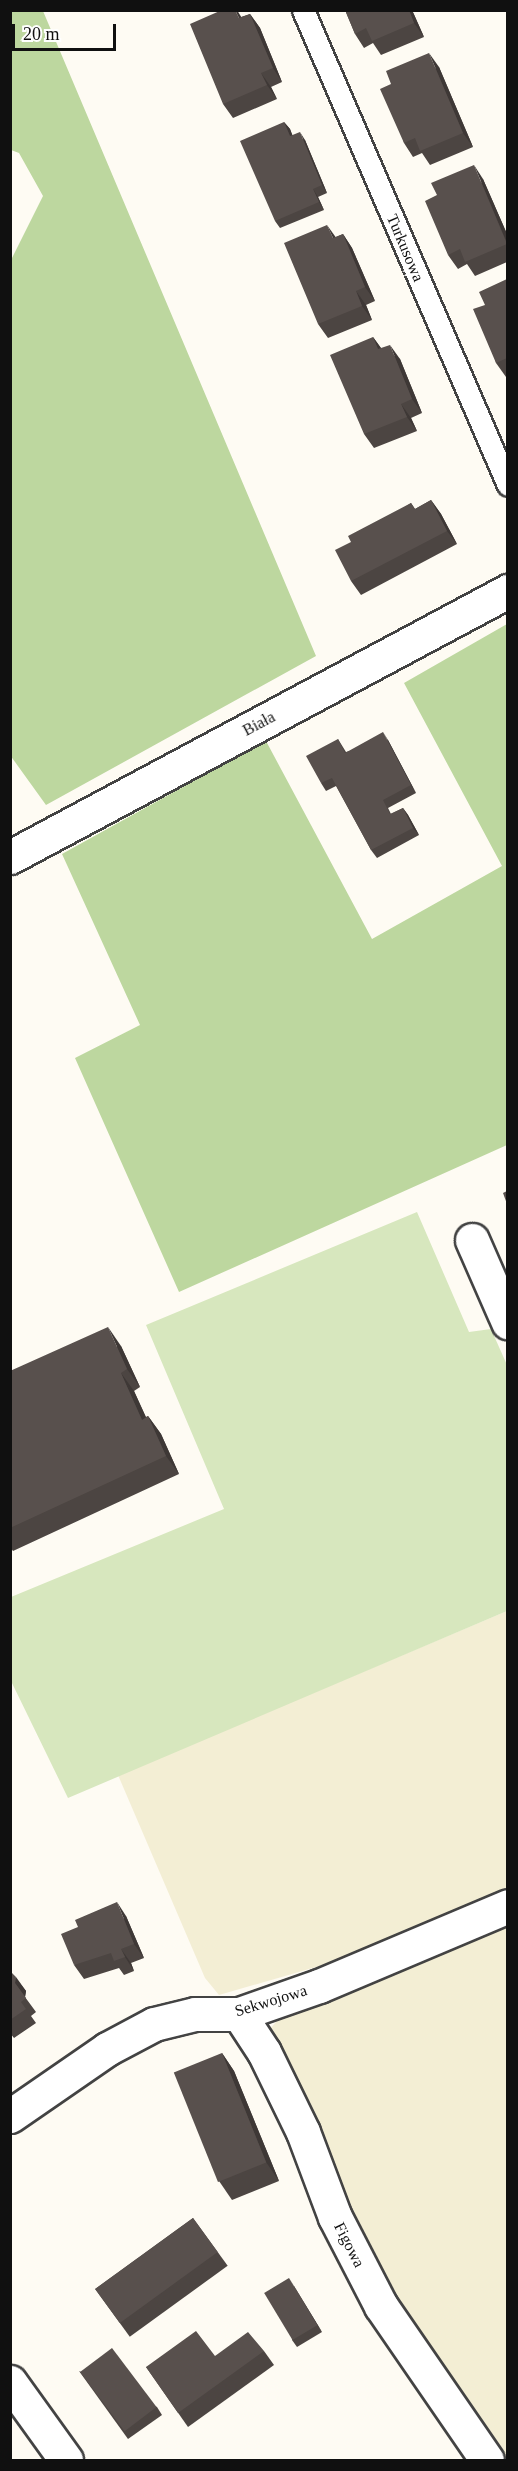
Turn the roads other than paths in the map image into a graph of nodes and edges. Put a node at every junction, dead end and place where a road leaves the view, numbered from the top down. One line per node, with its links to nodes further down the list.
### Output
1 (303, 10): 2 (lane, Turkusowa)
2 (507, 485)
3 (507, 591): 4 (street, Biała)
4 (10, 857)
5 (472, 1240): 6 (street)
6 (507, 1322)
7 (507, 1906): 8 (street, Sekwojowa)
8 (239, 2014): 9 (street, Sekwojowa); 12 (street, Figowa)
9 (10, 2116)
10 (10, 2382): 11 (street)
11 (66, 2460)
12 (487, 2460)

